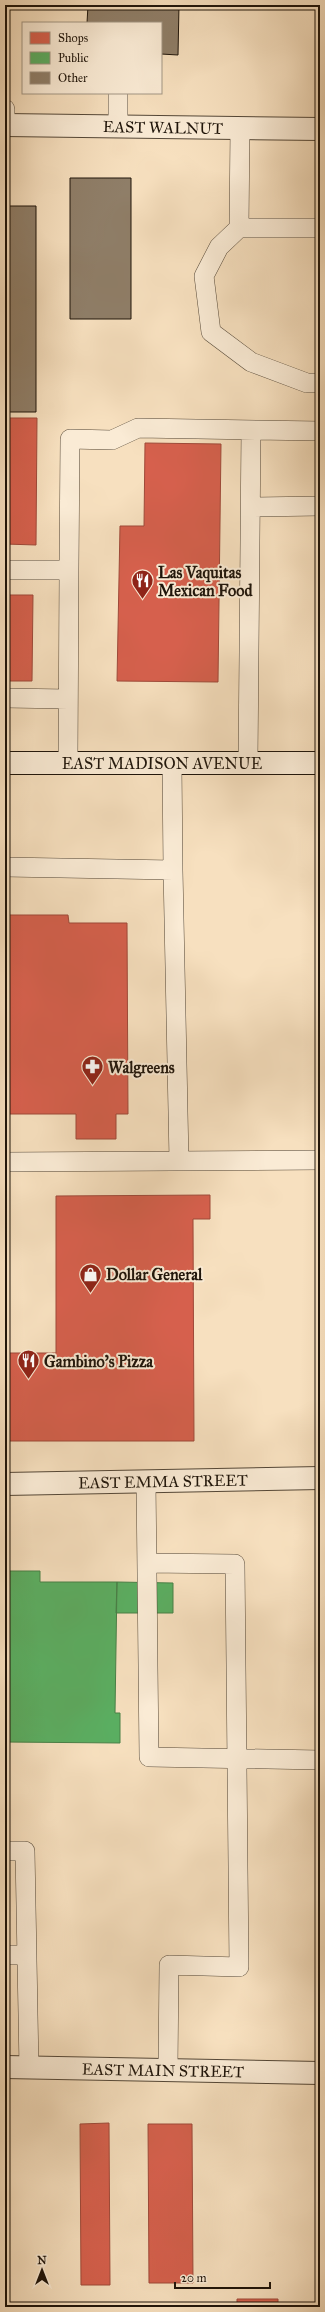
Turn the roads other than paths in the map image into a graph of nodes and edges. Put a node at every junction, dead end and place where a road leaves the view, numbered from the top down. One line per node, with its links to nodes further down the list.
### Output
1 (118, 94): 4 (lane)
2 (5, 109): 3 (lane)
3 (5, 125): 4 (street, EAST WALNUT)
4 (118, 126): 5 (street, EAST WALNUT)
5 (240, 128): 6 (street, EAST WALNUT); 7 (lane)
6 (320, 129)
7 (239, 228): 8 (lane); 9 (lane)
8 (320, 228)
9 (320, 383)
10 (251, 430): 11 (lane); 13 (lane); 15 (lane)
11 (320, 431)
12 (320, 506): 13 (lane)
13 (251, 507): 20 (lane)
14 (5, 570): 15 (lane)
15 (69, 570): 17 (lane)
16 (5, 698): 17 (lane)
17 (68, 699): 18 (lane)
18 (68, 762): 19 (street, EAST MADISON AVENUE); 22 (street, EAST MADISON AVENUE)
19 (5, 763)
20 (248, 763): 21 (street, EAST MADISON AVENUE); 22 (street, EAST MADISON AVENUE)
21 (320, 763)
22 (172, 764): 24 (lane)
23 (5, 867): 24 (lane)
24 (173, 870): 25 (lane)
25 (179, 1160): 26 (lane); 27 (lane)
26 (320, 1160)
27 (5, 1162)
28 (320, 1478): 29 (street, EAST EMMA STREET)
29 (146, 1481): 30 (street, EAST EMMA STREET); 31 (lane)
30 (5, 1484)
31 (146, 1563): 32 (lane); 32 (lane)
32 (237, 1758): 33 (lane); 39 (lane)
33 (320, 1760)
34 (5, 1851): 35 (lane)
35 (26, 1955): 36 (lane); 38 (lane)
36 (5, 1956)
37 (5, 2068): 38 (street, EAST MAIN STREET)
38 (29, 2068): 39 (street, EAST MAIN STREET)
39 (168, 2070): 40 (street, EAST MAIN STREET)
40 (320, 2073)

